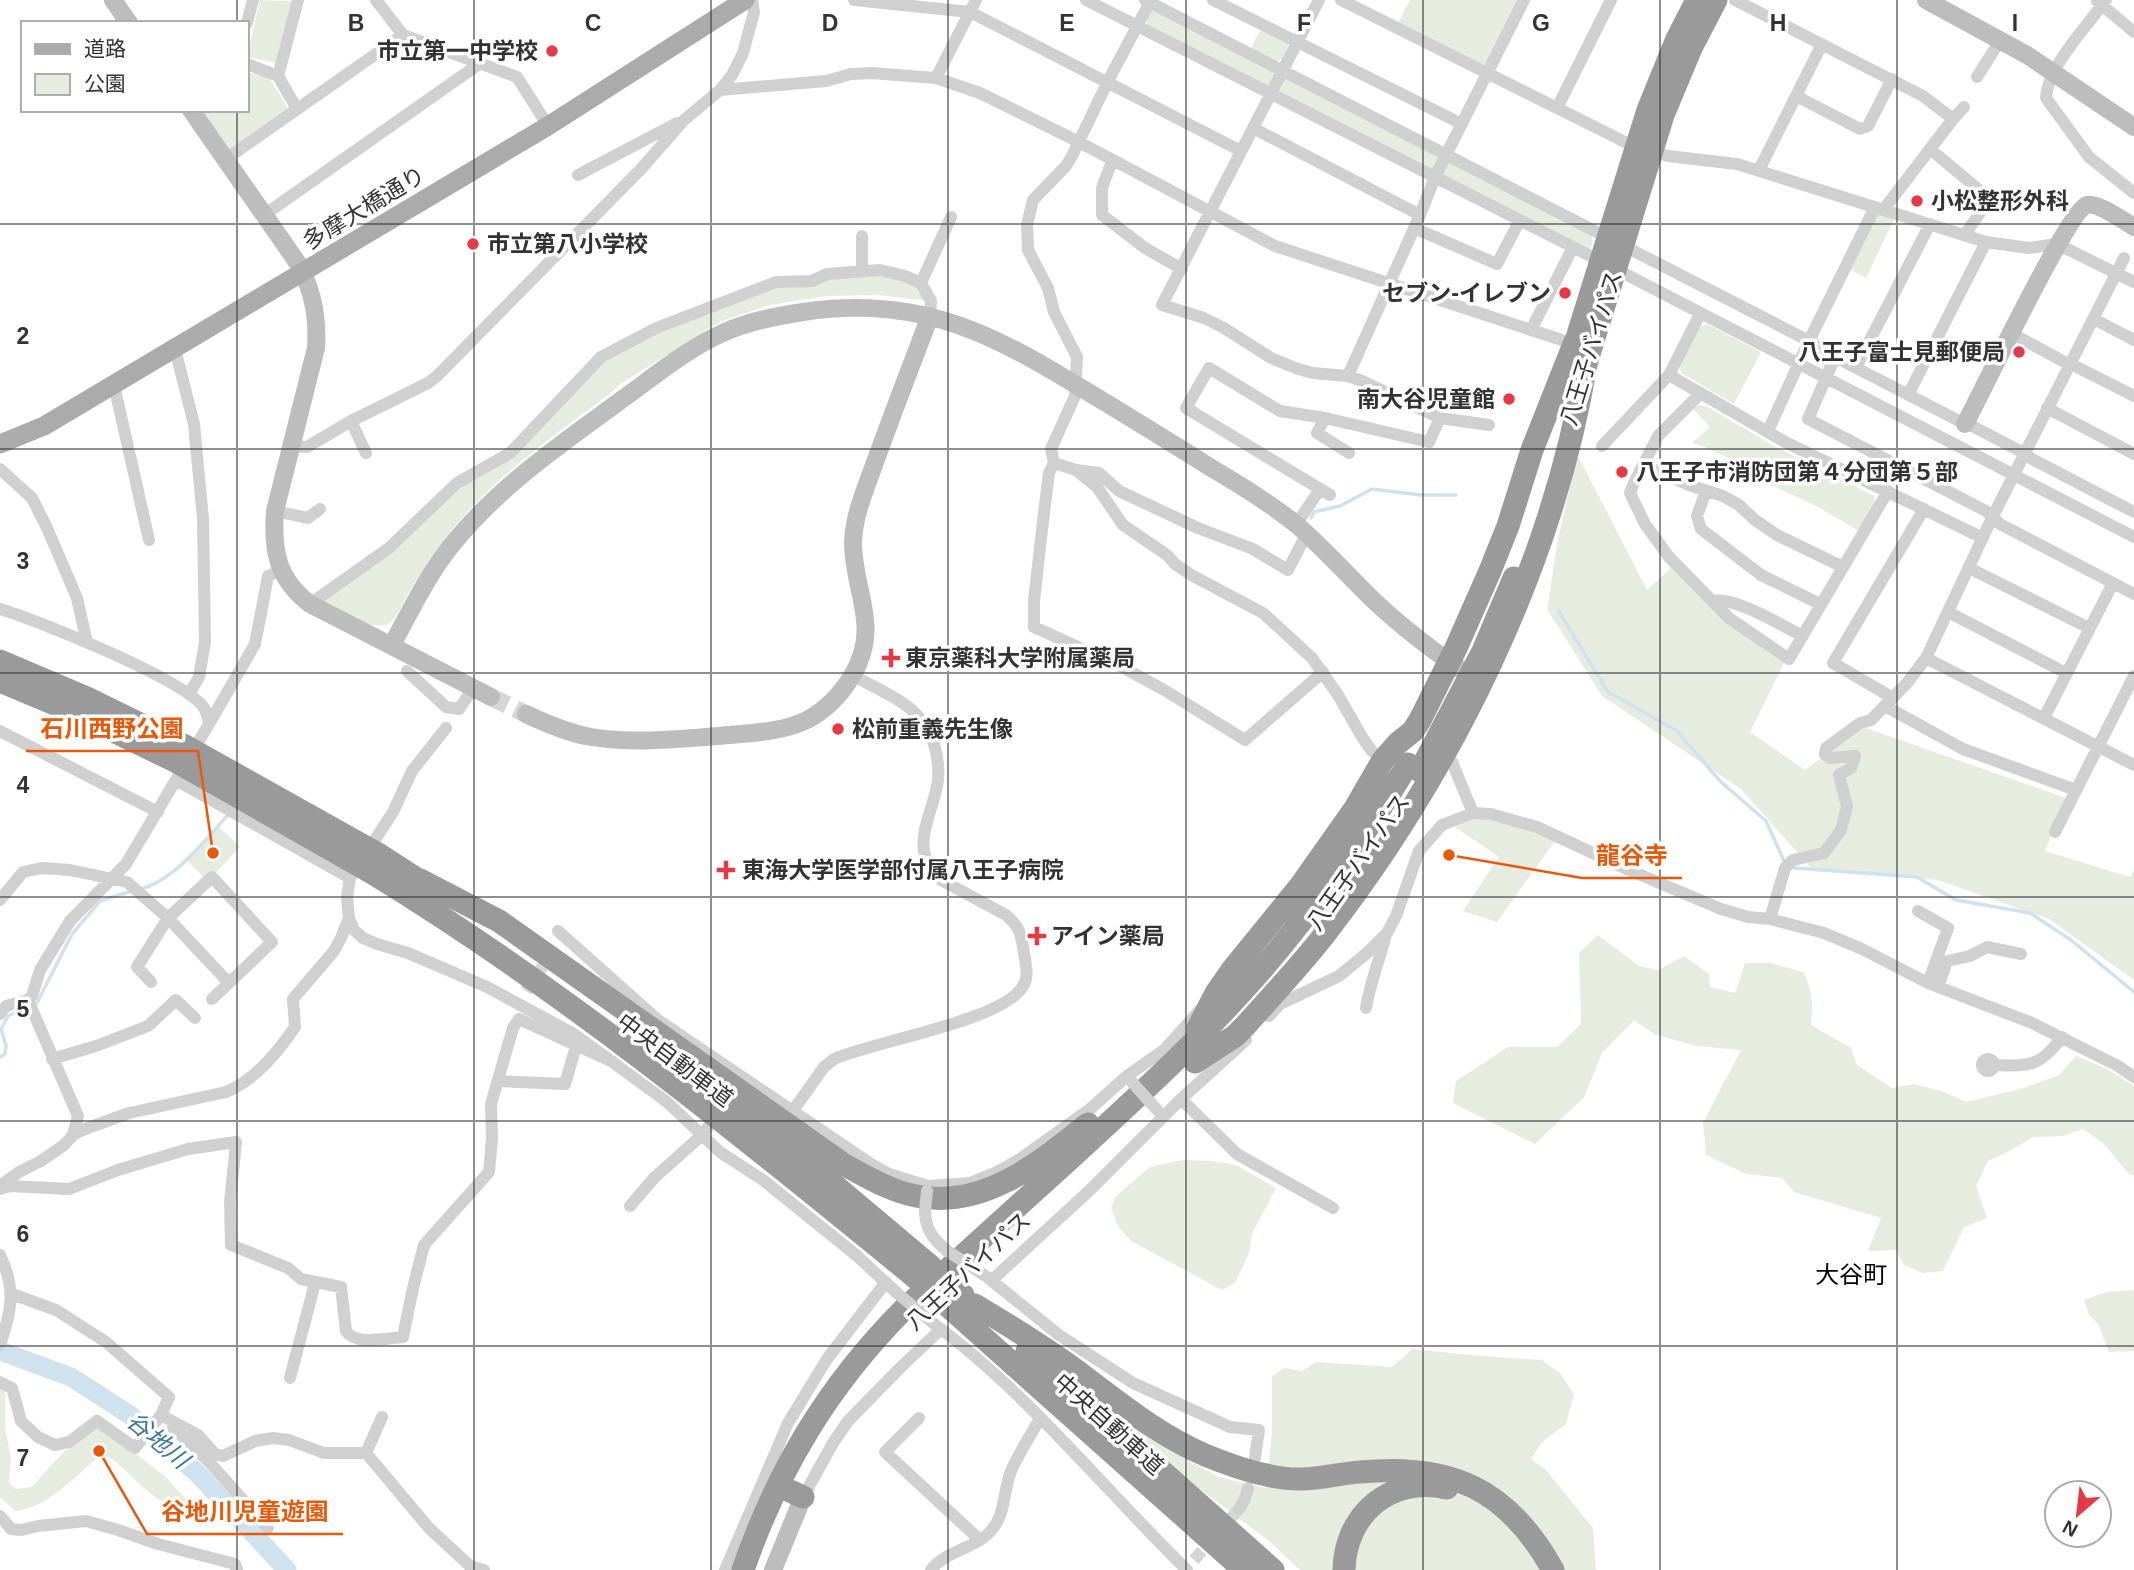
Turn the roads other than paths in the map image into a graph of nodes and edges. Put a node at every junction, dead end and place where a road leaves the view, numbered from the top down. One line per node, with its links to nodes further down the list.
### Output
1 (253, 0): 21 (street)
2 (298, 0): 33 (street)
3 (376, 0): 24 (street)
4 (745, 0): 38 (street); 48 (main road, 多摩大橋通り)
5 (854, 0): 19 (street)
6 (1086, 0): 22 (street)
7 (1213, 0): 26 (street)
8 (1319, 0): 26 (street)
9 (1341, 0): 32 (street)
10 (1524, 0): 32 (street)
11 (1611, 0): 42 (street)
12 (1697, 0): 53 (highway, 八王子バイパス)
13 (1716, 0): 53 (highway, 八王子バイパス)
14 (1735, 0): 27 (street)
15 (1926, 0): 25 (street)
16 (1149, 1): 22 (street); 30 (street)
17 (2101, 2): 23 (street); 31 (street)
18 (120, 3): 20 (street)
19 (973, 6): 35 (street); 37 (street)
20 (128, 21)
21 (248, 21)
22 (1138, 26): 37 (street); 39 (street)
23 (2134, 32)
24 (403, 35): 29 (street); 43 (street)
25 (2001, 39): 31 (street); 34 (street)
26 (1297, 43): 30 (street); 47 (street)
27 (1822, 44): 36 (street); 40 (street)
28 (248, 64): 33 (street)
29 (479, 64): 48 (street); 64 (street)
30 (1283, 71): 39 (street); 55 (street)
31 (2054, 71): 49 (street); 61 (street)
32 (1488, 73): 42 (street); 47 (street)
33 (278, 76): 43 (street)
34 (1977, 77)
35 (936, 78): 38 (street); 51 (street)
36 (1892, 79): 40 (street); 45 (street)
37 (1107, 83): 51 (street); 54 (street)
38 (720, 90): 46 (street)
39 (1271, 94): 50 (street); 60 (street)
40 (1796, 96): 58 (street)
41 (1964, 107): 45 (street)
42 (1557, 108): 53 (street)
43 (297, 109): 56 (street)
44 (192, 112): 56 (street)
45 (1953, 119): 52 (street)
46 (683, 121): 59 (street); 111 (street)
47 (1462, 124): 55 (street)
48 (548, 126): 81 (main road, 多摩大橋通り)
49 (2134, 127)
50 (1253, 128): 54 (street); 65 (street)
51 (1079, 142): 57 (street); 104 (street)
52 (1930, 149): 62 (street); 71 (street)
53 (1643, 150): 58 (street); 73 (highway, 八王子バイパス)
54 (1241, 151): 63 (street)
55 (1446, 155): 60 (street); 73 (street)
56 (226, 159): 64 (street)
57 (1112, 161): 63 (street); 79 (street)
58 (1759, 170): 62 (street)
59 (578, 175)
60 (1435, 177): 65 (street); 67 (street)
61 (2134, 193)
62 (1879, 208): 68 (street); 92 (street)
63 (1212, 212): 79 (street); 84 (street)
64 (264, 215): 81 (street)
65 (1420, 215): 70 (street)
66 (951, 217): 85 (street)
67 (1520, 220): 70 (street); 76 (street)
68 (1930, 224): 71 (street); 99 (street)
69 (2134, 227): 75 (street)
70 (1414, 228): 84 (street)
71 (1965, 234): 74 (street)
72 (862, 236): 80 (street)
73 (1615, 241): 78 (highway, 八王子バイパス); 92 (street)
74 (1986, 242): 75 (street); 106 (street)
75 (2057, 244): 82 (street); 90 (street)
76 (1573, 247): 78 (street); 89 (street)
77 (2124, 258): 82 (street)
78 (1607, 266): 86 (street); 93 (highway, 八王子バイパス); 97 (highway, 八王子バイパス)
79 (1182, 269): 101 (street)
80 (862, 271): 85 (street); 145 (street)
81 (303, 273): 94 (main road, 多摩大橋通り); 116 (street)
82 (2117, 273): 83 (street); 88 (street)
83 (2134, 282)
84 (1389, 283): 89 (street); 101 (street)
85 (921, 284): 87 (street)
86 (1700, 314): 96 (street); 100 (street)
87 (930, 316): 104 (street); 152 (street); 159 (street)
88 (2094, 319): 91 (street); 98 (street)
89 (1531, 330): 93 (street)
90 (2011, 334): 98 (street); 112 (street)
91 (2134, 340)
92 (1809, 341): 95 (street); 96 (street)
93 (1574, 344): 141 (highway, 八王子バイパス); 155 (highway)
94 (175, 349): 103 (main road, 多摩大橋通り); 164 (street)
95 (1835, 357): 99 (street); 102 (street)
96 (1800, 364): 102 (street); 114 (street)
97 (1586, 365): 141 (highway, 八王子バイパス); 162 (highway)
98 (2071, 365): 107 (street); 108 (street)
99 (1856, 367): 106 (street)
100 (1669, 375): 105 (street); 117 (street)
101 (1348, 376): 110 (street)
102 (1825, 377): 126 (street); 133 (street)
103 (114, 385): 115 (main road, 多摩大橋通り); 137 (street)
104 (1076, 385): 122 (street); 134 (street)
105 (1700, 393): 114 (street); 123 (street)
106 (1908, 395): 112 (street)
107 (2134, 396)
108 (2047, 408): 120 (street); 121 (street)
109 (1325, 418): 110 (street); 119 (street); 134 (street)
110 (1440, 418): 113 (street)
111 (351, 421): 116 (street); 118 (street)
112 (1965, 424): 120 (street)
113 (1489, 425)
114 (1768, 431): 128 (street)
115 (0, 444)
116 (291, 446): 131 (street)
117 (1601, 446)
118 (366, 453)
119 (1349, 453)
120 (2024, 453): 126 (street); 132 (street)
121 (2134, 454)
122 (1054, 463): 125 (street); 157 (street)
123 (1643, 465): 127 (street); 144 (street)
124 (0, 469): 151 (street)
125 (1076, 470): 134 (street); 157 (street)
126 (2014, 475): 133 (street); 135 (street)
127 (1706, 491): 138 (street); 146 (street)
128 (1888, 491): 130 (street); 138 (street)
129 (320, 509): 131 (street)
130 (1924, 509): 136 (street); 166 (street)
131 (275, 511): 140 (street)
132 (2134, 512)
133 (1992, 518): 136 (street); 142 (street)
134 (1301, 530): 155 (street)
135 (2134, 537)
136 (1983, 538): 139 (street)
137 (149, 540)
138 (1843, 567): 146 (street)
139 (1969, 568): 148 (street); 149 (street)
140 (282, 570): 145 (street); 169 (street)
141 (1508, 576): 178 (highway, 八王子バイパス)
142 (2113, 583): 143 (street); 149 (street)
143 (2134, 594)
144 (1714, 601): 150 (street); 150 (street)
145 (310, 604): 152 (street)
146 (1820, 604): 150 (street)
147 (0, 609): 151 (street)
148 (1948, 612): 153 (street); 158 (street)
149 (2089, 628): 158 (street)
150 (1802, 636)
151 (87, 643): 164 (street)
152 (392, 645): 163 (street)
153 (1926, 658): 166 (street); 168 (street)
154 (0, 661): 176 (highway, 中央自動車道)
155 (1449, 662): 162 (street); 172 (highway)
156 (407, 671): 163 (street)
157 (1323, 672): 175 (street)
158 (2066, 673): 168 (street)
159 (852, 675): 167 (street); 217 (street)
160 (2134, 676): 173 (street)
161 (0, 681): 176 (highway, 中央自動車道)
162 (1480, 683): 174 (highway)
163 (474, 687): 165 (street)
164 (189, 694): 169 (street)
165 (491, 696)
166 (1889, 702): 179 (street); 190 (street)
167 (526, 714)
168 (2043, 718): 173 (street)
169 (209, 724): 176 (street)
170 (446, 728): 183 (street)
171 (0, 730): 180 (street)
172 (1413, 732): 174 (street); 175 (highway)
173 (2098, 746): 177 (street); 179 (street)
174 (1446, 750): 181 (street); 206 (highway)
175 (1384, 761): 199 (highway)
176 (179, 763): 180 (street); 183 (highway, 中央自動車道, bridge); 183 (street)
177 (2134, 765)
178 (1414, 768): 191 (highway, 八王子バイパス); 210 (highway, 八王子バイパス)
179 (2077, 790): 182 (street)
180 (158, 812): 184 (street)
181 (1472, 813): 190 (street); 192 (street)
182 (2055, 832)
183 (366, 868): 185 (highway, 中央自動車道); 189 (street); 226 (highway, 中央自動車道)
184 (111, 877): 186 (street); 188 (street); 202 (street)
185 (420, 880): 215 (highway); 226 (highway, 中央自動車道)
186 (0, 900)
187 (1918, 911): 197 (street)
188 (168, 918): 195 (street); 196 (street); 196 (street)
189 (349, 918): 201 (street); 220 (street)
190 (1770, 919): 197 (street)
191 (1300, 923): 199 (highway); 210 (highway, 八王子バイパス)
192 (1387, 933): 203 (street); 206 (street)
193 (559, 938): 217 (street)
194 (2021, 954): 197 (street)
195 (151, 982)
196 (228, 982): 200 (street)
197 (1933, 985): 207 (street)
198 (526, 991): 201 (street)
199 (1216, 993): 210 (highway); 215 (street)
200 (212, 999)
201 (519, 1004): 211 (street)
202 (31, 1006): 204 (street); 209 (street)
203 (1366, 1008)
204 (0, 1014)
205 (195, 1018): 209 (street)
206 (1249, 1030): 210 (highway); 216 (street)
207 (2062, 1037): 212 (street); 213 (street)
208 (576, 1046): 211 (street); 214 (street); 214 (street)
209 (52, 1059): 220 (street)
210 (1185, 1061): 215 (highway, 八王子バイパス); 242 (highway, 八王子バイパス)
211 (612, 1062): 219 (street)
212 (1994, 1065)
213 (2134, 1077)
214 (498, 1081): 229 (street)
215 (1130, 1086): 218 (street, bridge); 222 (street); 242 (highway, 八王子バイパス)
216 (1181, 1099): 218 (street); 224 (street)
217 (792, 1112): 222 (street)
218 (1161, 1114): 227 (street)
219 (705, 1131): 223 (street); 228 (street)
220 (73, 1135): 221 (street)
221 (0, 1188): 229 (street)
222 (927, 1188): 226 (street, bridge)
223 (630, 1206)
224 (1333, 1208)
225 (0, 1255): 230 (street)
226 (930, 1264): 227 (street, bridge); 231 (highway, 中央自動車道, bridge)
227 (988, 1277): 241 (street)
228 (886, 1282): 232 (street, bridge); 242 (street)
229 (315, 1283): 234 (street)
230 (12, 1294): 233 (street); 236 (street)
231 (963, 1302): 244 (highway, 中央自動車道); 257 (highway, 中央自動車道); 260 (highway)
232 (937, 1326): 239 (street); 242 (street)
233 (2, 1335)
234 (290, 1378)
235 (0, 1382): 236 (street)
236 (159, 1417): 240 (street); 247 (street)
237 (382, 1417): 240 (street)
238 (919, 1418): 248 (street)
239 (1040, 1418): 248 (street); 249 (street)
240 (366, 1453): 252 (street)
241 (1255, 1458)
242 (788, 1480): 250 (highway, 八王子バイパス); 250 (street); 253 (street)
243 (1248, 1488): 245 (street)
244 (1161, 1496): 255 (highway); 256 (highway, 中央自動車道)
245 (1239, 1509)
246 (0, 1516): 251 (street)
247 (268, 1528)
248 (980, 1540): 254 (street)
249 (1189, 1566)
250 (743, 1568)
251 (237, 1570)
252 (484, 1570)
253 (773, 1570)
254 (931, 1570)
255 (1237, 1570)
256 (1244, 1570)
257 (1273, 1570)
258 (1344, 1570): 259 (highway)
259 (1542, 1570)
260 (1553, 1570)

